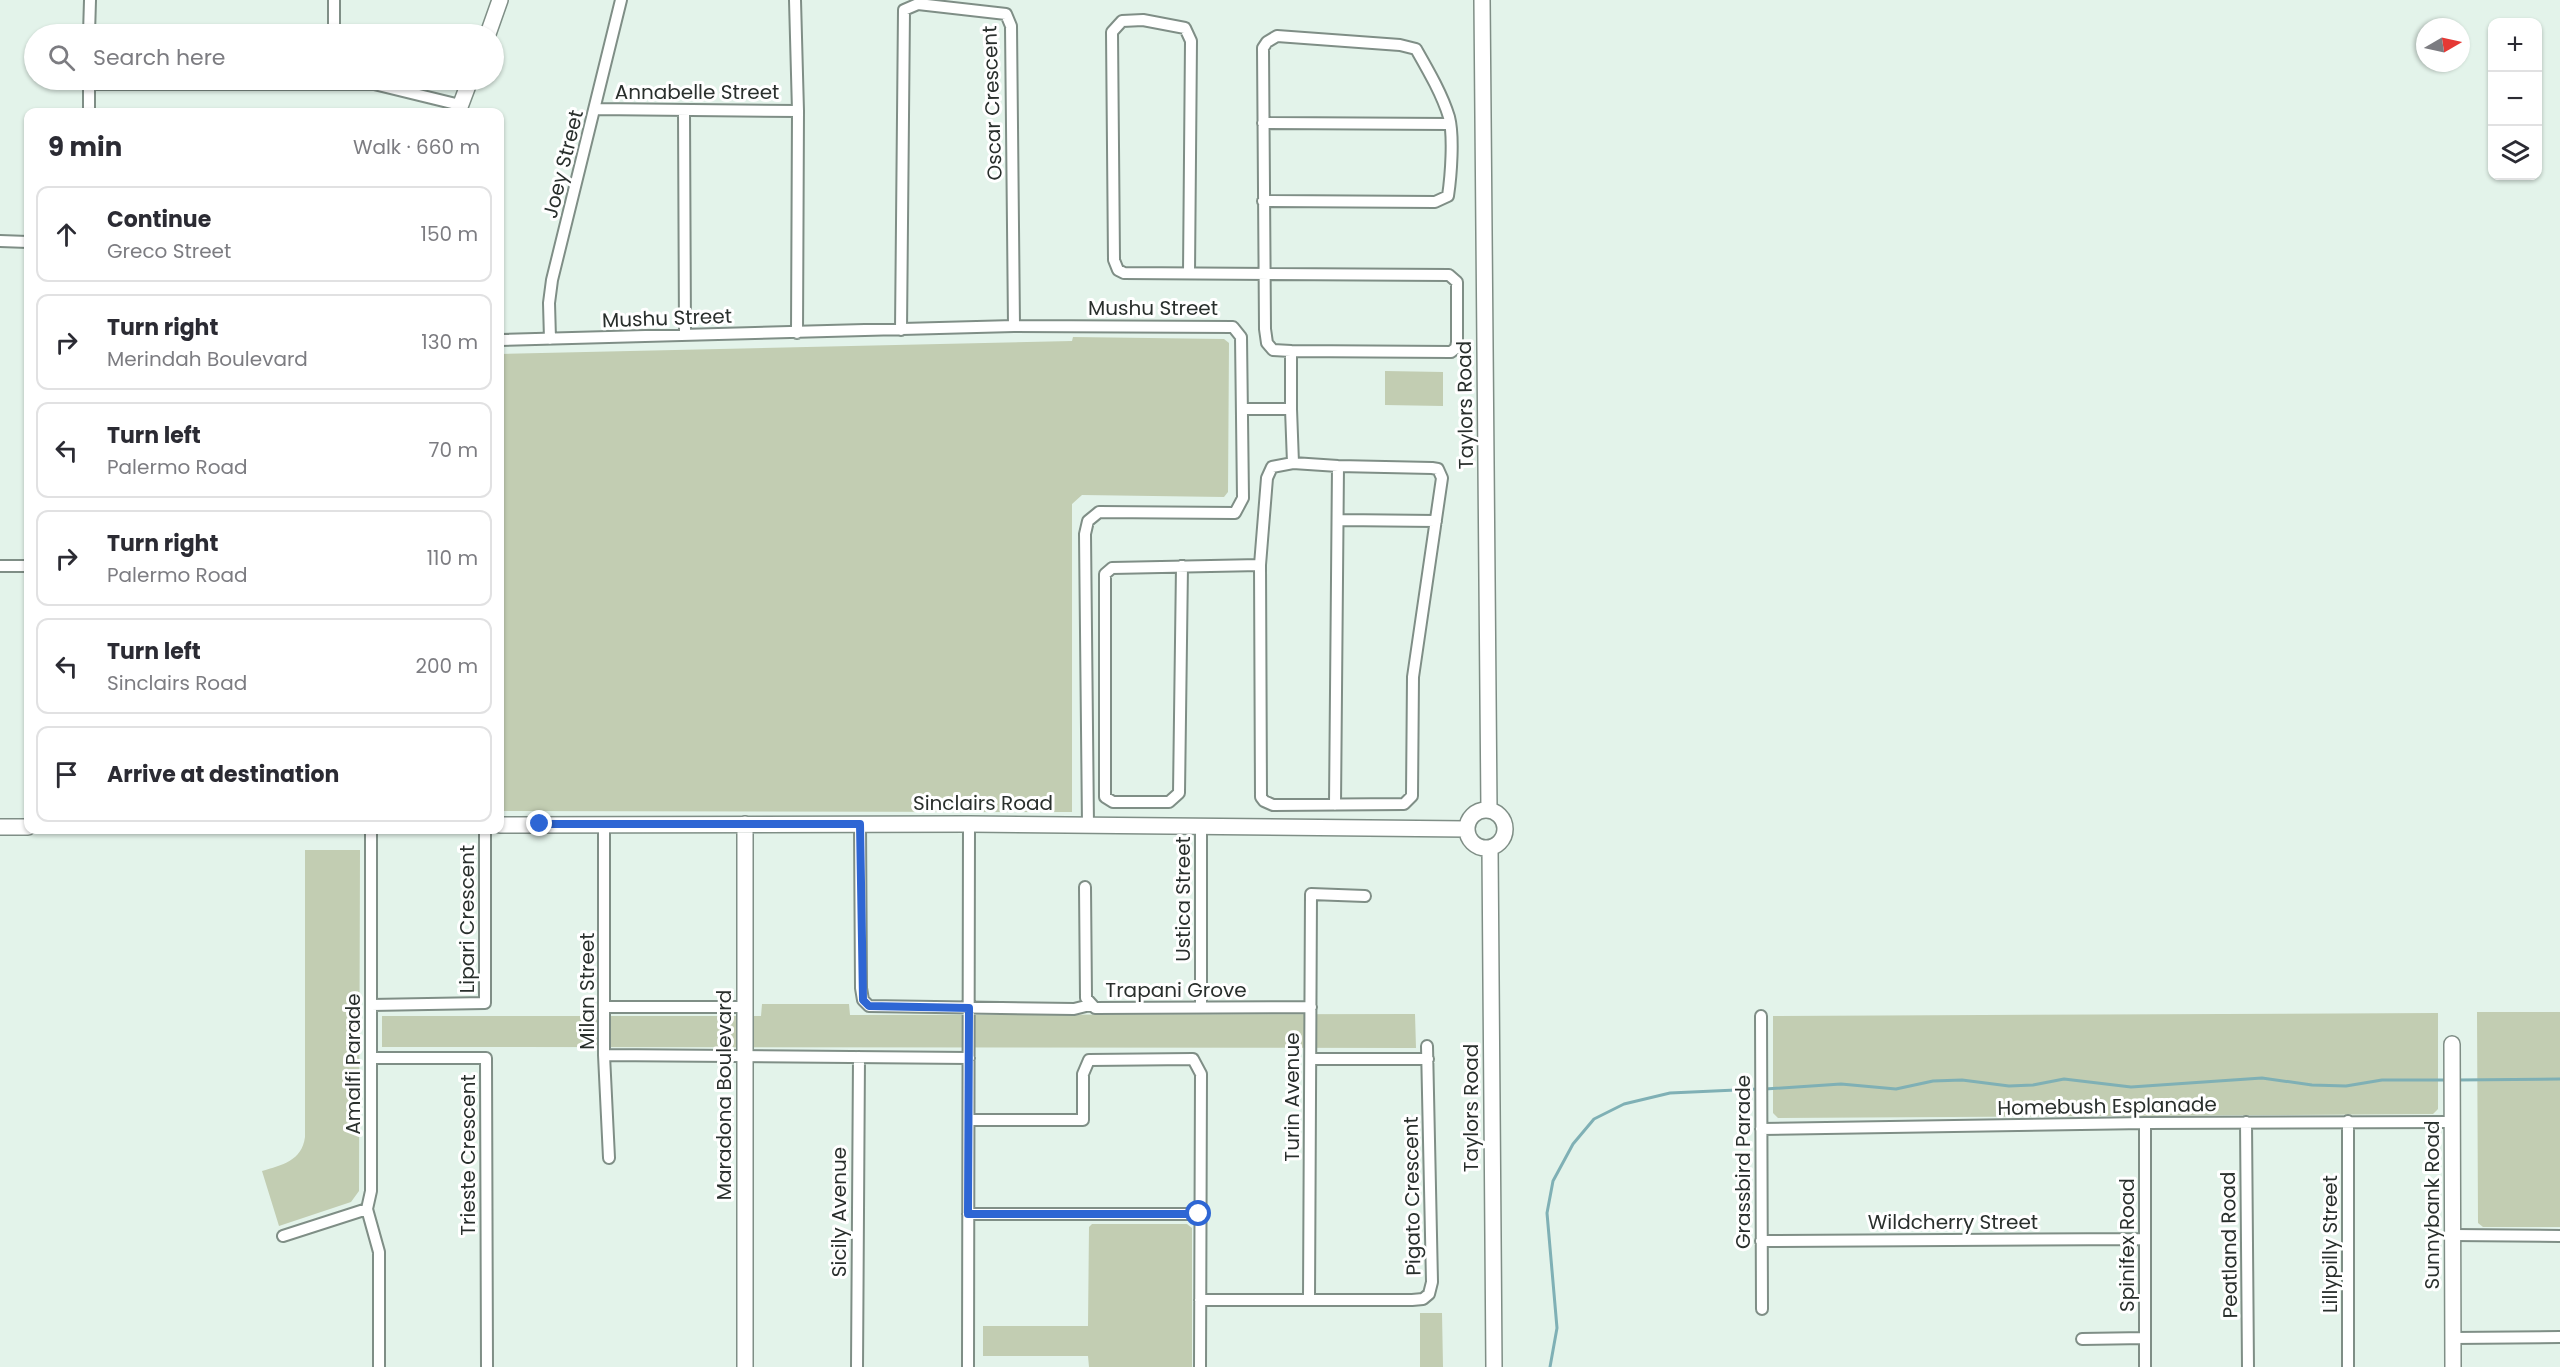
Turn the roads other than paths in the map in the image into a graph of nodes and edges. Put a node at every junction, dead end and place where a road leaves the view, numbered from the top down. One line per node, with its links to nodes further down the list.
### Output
1 (90, 0): 7 (street)
2 (334, 0): 8 (street)
3 (500, 0): 9 (street)
4 (621, 0): 16 (street, Joey Street)
5 (795, 0): 18 (street)
6 (1482, 0): 44 (street, Taylors Road)
7 (89, 24)
8 (334, 24)
9 (492, 24)
10 (89, 90): 13 (street)
11 (394, 90): 14 (street)
12 (466, 90): 15 (street)
13 (89, 108)
14 (456, 108)
15 (459, 108)
16 (595, 109): 17 (street, Annabelle Street); 30 (street, Joey Street)
17 (684, 111): 18 (street, Annabelle Street); 29 (street)
18 (798, 111): 28 (street)
19 (1263, 123): 20 (street); 20 (street); 21 (street)
20 (1449, 124): 21 (street)
21 (1263, 201): 25 (street)
22 (0, 241): 23 (street)
23 (24, 242)
24 (1189, 273): 24 (street); 25 (street)
25 (1265, 274): 32 (street); 32 (street)
26 (1014, 326): 27 (street, Mushu Street); 27 (street, Oscar Crescent); 33 (street, Mushu Street)
27 (901, 330): 28 (street, Mushu Street)
28 (797, 333): 29 (street, Mushu Street)
29 (685, 335): 30 (street, Mushu Street)
30 (550, 339): 31 (street, Mushu Street)
31 (504, 340)
32 (1291, 351): 34 (street)
33 (1242, 409): 34 (street); 50 (street, Mushu Street)
34 (1292, 409): 35 (street)
35 (1293, 463): 36 (street); 39 (street)
36 (1338, 466): 37 (street); 38 (street)
37 (1339, 520): 38 (street); 43 (street)
38 (1436, 521): 43 (street)
39 (1260, 565): 42 (street); 43 (street)
40 (0, 566): 41 (street)
41 (24, 566)
42 (1182, 566): 42 (street)
43 (1335, 805)
44 (1489, 810): 54 (street); 57 (street)
45 (604, 824): 46 (street, Sinclairs Road); 49 (street, Sinclairs Road); 62 (street, Milan Street)
46 (745, 824): 47 (street, Sinclairs Road); 63 (street, Maradona Boulevard)
47 (860, 824): 48 (street, Sinclairs Road); 65 (street)
48 (969, 824): 50 (street, Sinclairs Road); 65 (street)
49 (504, 825)
50 (1088, 825): 51 (street, Sinclairs Road)
51 (1201, 825): 54 (street, Sinclairs Road); 66 (street, Ustica Street)
52 (0, 827): 53 (street)
53 (24, 827)
54 (1467, 829): 57 (street)
55 (371, 834): 60 (street, Amalfi Parade)
56 (485, 834): 60 (street, Lipari Crescent)
57 (1490, 848): 105 (street, Taylors Road)
58 (1085, 887): 61 (street, Trapani Grove)
59 (1365, 896): 64 (street, Turin Avenue)
60 (371, 1005): 73 (street, Amalfi Parade)
61 (1090, 1005): 65 (street); 66 (street, Trapani Grove)
62 (605, 1007): 63 (street); 70 (street, Milan Street)
63 (745, 1007): 71 (street, Maradona Boulevard)
64 (1311, 1007): 66 (street, Trapani Grove); 75 (street, Turin Avenue)
65 (969, 1008): 74 (street)
66 (1201, 1008)
67 (1761, 1016): 82 (street, Grassbird Parade)
68 (2452, 1044): 80 (street, Sunnybank Road)
69 (1427, 1046): 76 (street, Pigato Crescent)
70 (604, 1055): 71 (street); 83 (street, Milan Street)
71 (745, 1057): 72 (street); 101 (street, Maradona Boulevard)
72 (859, 1057): 74 (street); 102 (street, Sicily Avenue)
73 (371, 1058): 84 (street, Amalfi Parade); 100 (street, Trieste Crescent)
74 (969, 1058): 77 (street)
75 (1311, 1059): 76 (street); 93 (street, Turin Avenue)
76 (1428, 1059): 93 (street, Pigato Crescent)
77 (969, 1120): 85 (street); 86 (street)
78 (2348, 1121): 79 (street, Homebush Esplanade); 80 (street, Homebush Esplanade); 108 (street, Lillypilly Street)
79 (2246, 1122): 81 (street, Homebush Esplanade); 107 (street, Peatland Road)
80 (2453, 1122): 87 (street, Sunnybank Road)
81 (2145, 1123): 82 (street, Homebush Esplanade); 90 (street, Spinifex Road)
82 (1761, 1129): 91 (street, Grassbird Parade)
83 (609, 1158)
84 (367, 1209): 88 (street); 99 (street)
85 (968, 1214): 86 (street); 103 (street)
86 (1199, 1214): 92 (street)
87 (2453, 1235): 89 (street); 97 (street, Sunnybank Road)
88 (283, 1236)
89 (2560, 1236)
90 (2145, 1239): 91 (street, Wildcherry Street); 96 (street, Spinifex Road)
91 (1761, 1241): 94 (street, Grassbird Parade)
92 (1200, 1300): 93 (street, Pigato Crescent); 104 (street)
93 (1309, 1300)
94 (1762, 1309)
95 (2560, 1337): 97 (street)
96 (2145, 1338): 98 (street); 106 (street, Spinifex Road)
97 (2453, 1338): 109 (street, Sunnybank Road)
98 (2082, 1339)
99 (379, 1367)
100 (487, 1367)
101 (744, 1367)
102 (857, 1367)
103 (968, 1367)
104 (1200, 1367)
105 (1494, 1367)
106 (2145, 1367)
107 (2248, 1367)
108 (2348, 1367)
109 (2453, 1367)

